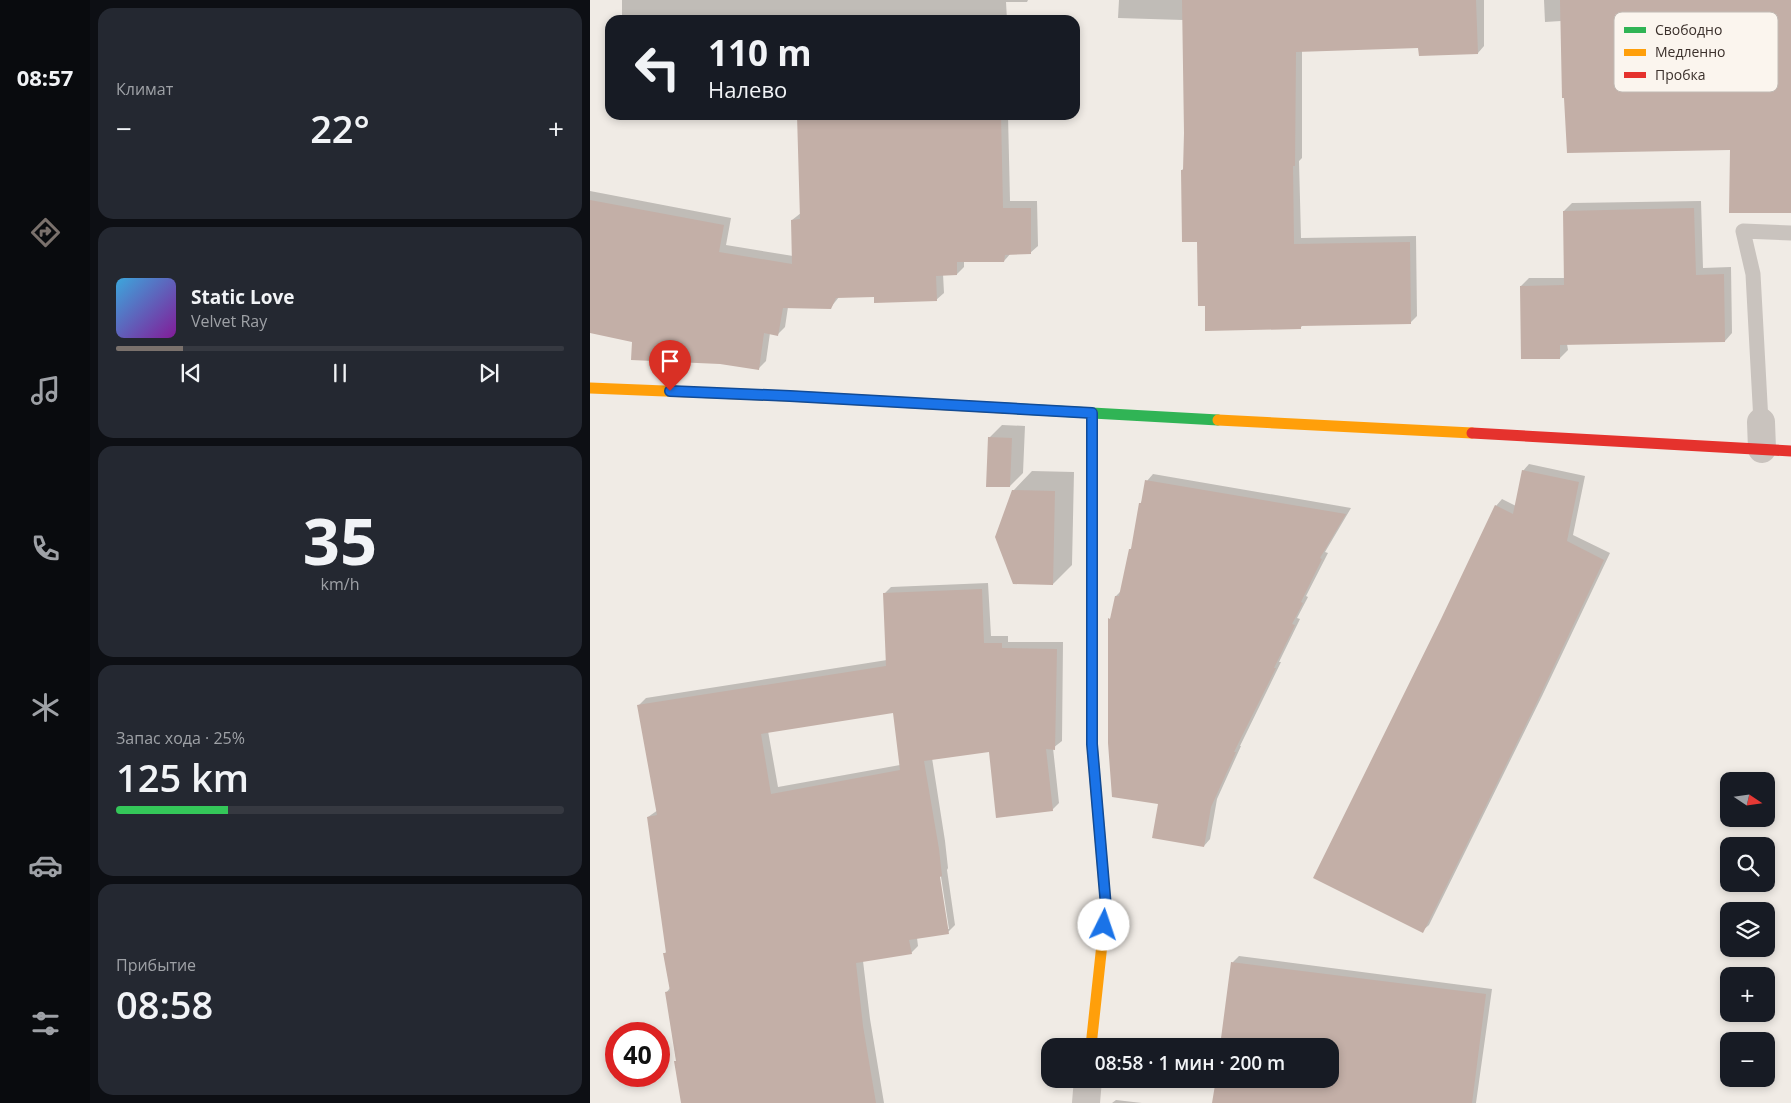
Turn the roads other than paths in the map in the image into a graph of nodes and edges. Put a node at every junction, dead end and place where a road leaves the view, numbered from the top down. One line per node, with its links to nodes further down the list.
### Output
1 (1791, 233): 4 (lane)
2 (590, 388): 3 (street)
3 (1092, 413): 5 (street); 7 (street)
4 (1761, 422): 5 (street)
5 (1762, 449): 6 (street)
6 (1791, 451)
7 (1092, 1038)
8 (1087, 1088): 9 (street)
9 (1086, 1103)

